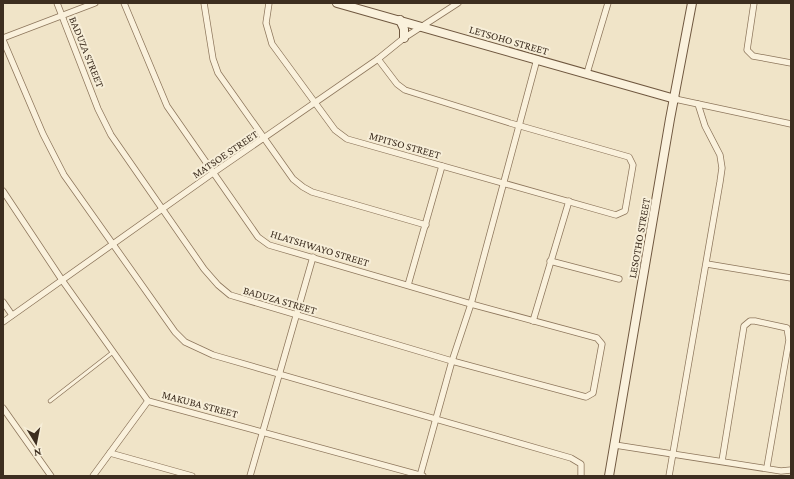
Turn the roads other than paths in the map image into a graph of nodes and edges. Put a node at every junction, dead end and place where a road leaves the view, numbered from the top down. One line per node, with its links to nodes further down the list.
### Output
1 (57, 3): 11 (street, BADUZA STREET)
2 (95, 3): 11 (street)
3 (124, 3): 27 (street, HLATSHWAYO STREET)
4 (204, 3): 25 (street)
5 (269, 3): 21 (street, MPITSO STREET)
6 (337, 3): 12 (street, LETSOHO STREET)
7 (458, 3): 13 (street, MATSOE STREET)
8 (608, 3): 19 (street)
9 (692, 3): 20 (street, LESOTHO STREET)
10 (754, 3): 18 (street)
11 (61, 15): 15 (street); 31 (street, BADUZA STREET)
12 (400, 20): 13 (street, LETSOHO STREET); 14 (street)
13 (424, 27): 14 (street, MATSOE STREET); 17 (street, LETSOHO STREET)
14 (404, 38): 16 (street, MATSOE STREET)
15 (3, 39): 33 (street)
16 (378, 59): 21 (street, MATSOE STREET); 24 (street)
17 (537, 60): 19 (street, LETSOHO STREET); 24 (street)
18 (791, 63)
19 (587, 73): 20 (street, LETSOHO STREET)
20 (675, 99): 22 (street); 57 (street, LESOTHO STREET)
21 (314, 104): 25 (street, MATSOE STREET); 26 (street, MPITSO STREET)
22 (698, 104): 23 (street); 36 (street)
23 (791, 124)
24 (519, 125): 28 (street); 30 (street, MPITSO STREET)
25 (264, 139): 27 (street, MATSOE STREET); 32 (street)
26 (442, 166): 28 (street, MPITSO STREET); 32 (street)
27 (213, 173): 31 (street, MATSOE STREET); 34 (street, HLATSHWAYO STREET)
28 (504, 183): 30 (street, MPITSO STREET); 42 (street)
29 (3, 191): 39 (street, MAKUBA STREET)
30 (569, 201): 35 (street)
31 (162, 210): 33 (street, MATSOE STREET); 44 (street, BADUZA STREET)
32 (426, 225): 40 (street)
33 (112, 245): 39 (street, MATSOE STREET); 51 (street)
34 (313, 258): 40 (street, HLATSHWAYO STREET); 44 (street)
35 (550, 261): 38 (street); 45 (street)
36 (707, 264): 37 (street); 59 (street)
37 (791, 278)
38 (619, 279)
39 (62, 280): 43 (street, MATSOE STREET); 49 (street, MAKUBA STREET)
40 (408, 285): 42 (street, HLATSHWAYO STREET)
41 (3, 302): 43 (street)
42 (471, 304): 45 (street, HLATSHWAYO STREET); 50 (street)
43 (12, 315): 46 (street, MATSOE STREET)
44 (297, 315): 50 (street, BADUZA STREET); 51 (street)
45 (533, 320): 48 (street, HLATSHWAYO STREET)
46 (3, 322)
47 (789, 328): 60 (street); 61 (street)
48 (592, 336): 50 (street, BADUZA STREET)
49 (115, 351): 52 (street, MAKUBA STREET); 53 (lane)
50 (452, 361): 55 (street)
51 (279, 375): 55 (street); 56 (street)
52 (148, 400): 56 (street, MAKUBA STREET); 58 (street)
53 (50, 401)
54 (3, 408): 63 (street)
55 (436, 420): 67 (street); 68 (street)
56 (263, 432): 66 (street); 67 (street, MAKUBA STREET)
57 (615, 445): 59 (street); 69 (street, LESOTHO STREET)
58 (110, 453): 64 (street); 65 (street)
59 (674, 453): 60 (street); 70 (street)
60 (722, 461): 61 (street)
61 (767, 467): 62 (street)
62 (791, 470)
63 (51, 476)
64 (94, 476)
65 (192, 476)
66 (250, 476)
67 (421, 476)
68 (581, 476)
69 (609, 476)
70 (669, 476)

